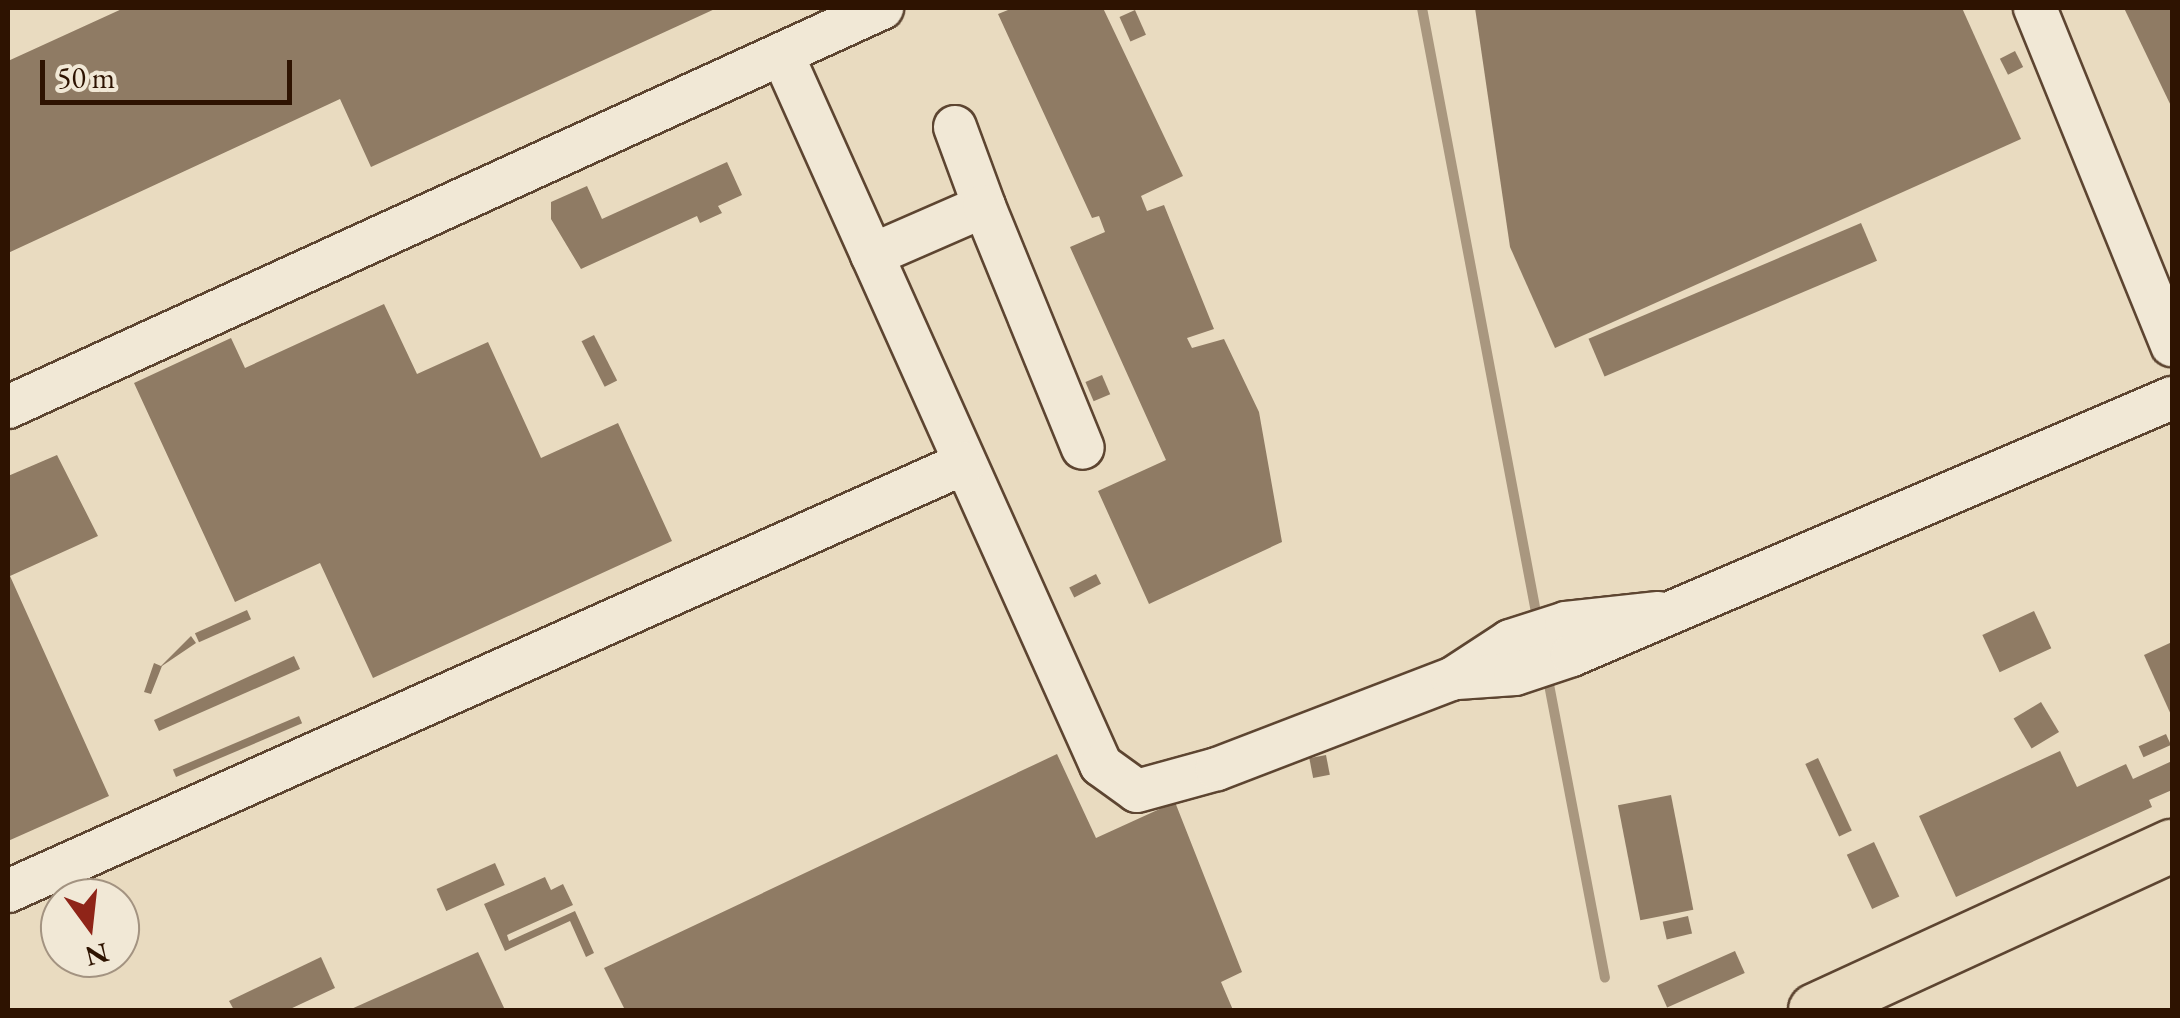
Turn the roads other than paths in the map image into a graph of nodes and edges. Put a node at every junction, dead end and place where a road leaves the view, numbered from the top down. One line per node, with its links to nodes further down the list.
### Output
1 (882, 8): 3 (lane)
2 (2035, 8): 7 (lane)
3 (782, 54): 6 (lane); 9 (lane)
4 (955, 127): 5 (lane)
5 (984, 206): 6 (lane); 10 (lane)
6 (872, 256): 11 (lane)
7 (2172, 345)
8 (2172, 398): 11 (lane)
9 (8, 407)
10 (1083, 448)
11 (965, 463): 13 (lane)
12 (2172, 846): 14 (main road)
13 (8, 891)
14 (1815, 1010)

